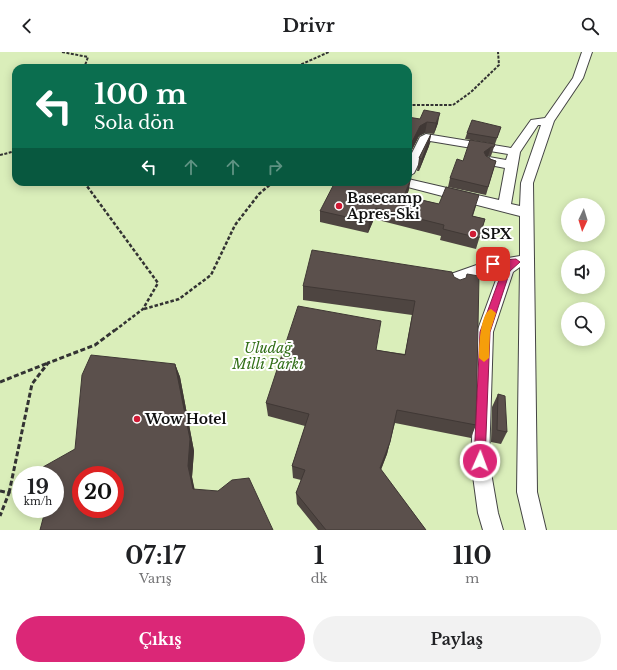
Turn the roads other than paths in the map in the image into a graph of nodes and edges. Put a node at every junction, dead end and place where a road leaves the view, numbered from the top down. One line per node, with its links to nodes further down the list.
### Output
1 (587, 52): 2 (street)
2 (548, 121): 3 (street); 9 (street)
3 (514, 152): 5 (street); 6 (street)
4 (490, 161): 6 (street)
5 (412, 165)
6 (512, 165): 8 (street)
7 (412, 184): 8 (street)
8 (504, 206): 9 (street)
9 (527, 213): 10 (street)
10 (522, 261): 11 (street); 12 (street); 13 (street)
11 (456, 288)
12 (493, 530)
13 (536, 530)

